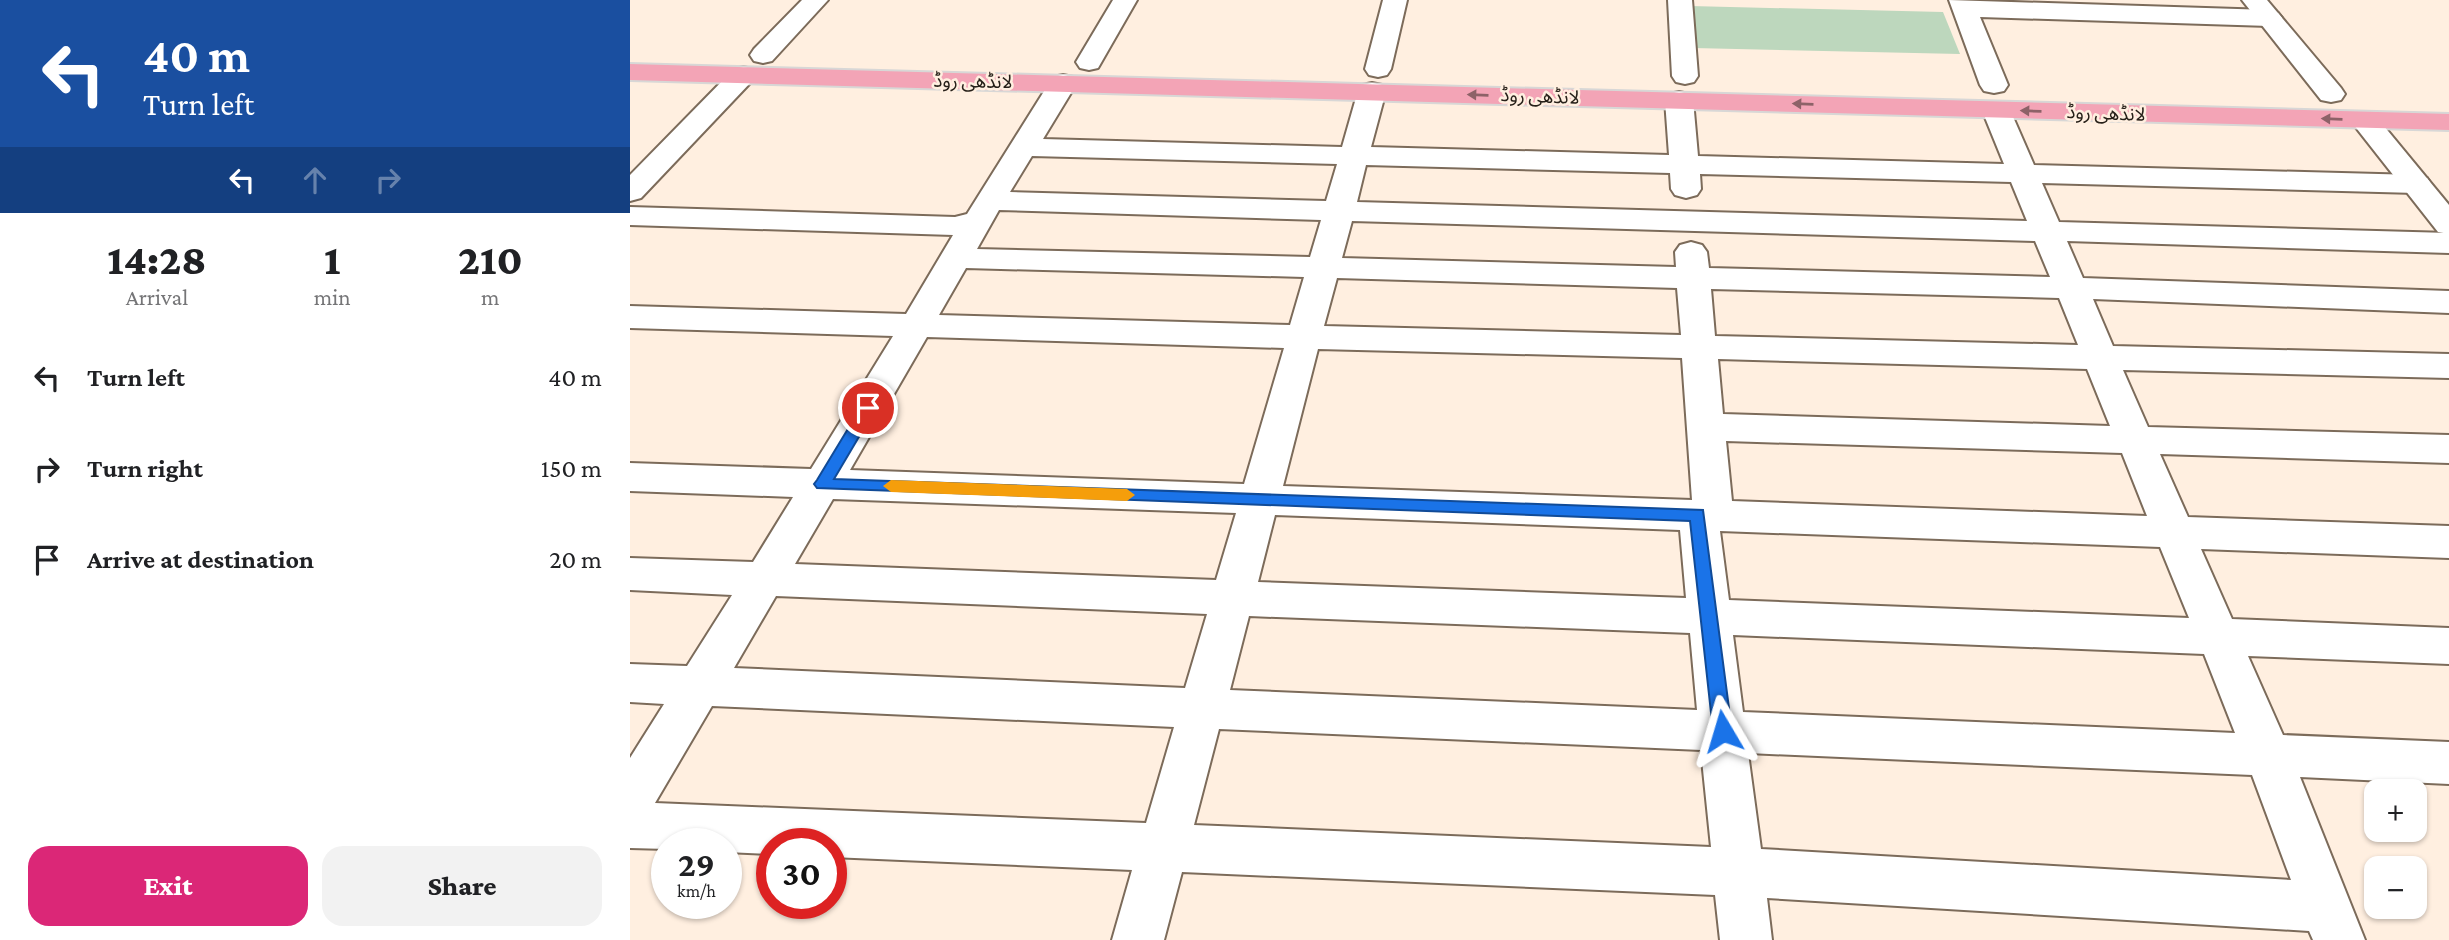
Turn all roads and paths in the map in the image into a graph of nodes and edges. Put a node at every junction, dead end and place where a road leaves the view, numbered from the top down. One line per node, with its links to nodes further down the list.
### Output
1 (817, 0): 9 (street)
2 (1125, 0): 8 (street)
3 (1395, 0): 11 (street)
4 (1680, 0): 13 (street)
5 (1963, 5): 6 (street); 16 (street)
6 (2262, 9): 14 (street)
7 (630, 52): 9 (main road, لانڈھی روڈ)
8 (1089, 62): 9 (main road, لانڈھی روڈ); 11 (main road, لانڈھی روڈ)
9 (753, 65): 10 (main road, لانڈھی روڈ); 12 (main road, لانڈھی روڈ); 24 (street)
10 (630, 72)
11 (1375, 80): 12 (main road, لانڈھی روڈ); 13 (main road, لانڈھی روڈ); 20 (street)
12 (1063, 83): 19 (street)
13 (1682, 88): 16 (main road, لانڈھی روڈ); 21 (street)
14 (2331, 94): 15 (main road, لانڈھی روڈ); 16 (main road, لانڈھی روڈ)
15 (2384, 95)
16 (1995, 97): 17 (main road, لانڈھی روڈ, one-way to 16); 22 (street)
17 (2364, 120): 18 (main road, لانڈھی روڈ); 23 (street)
18 (2449, 122)
19 (1025, 147): 20 (street); 26 (street)
20 (1354, 155): 21 (street); 25 (street)
21 (1684, 164): 22 (street); 28 (street)
22 (2022, 172): 23 (street); 30 (street)
23 (2416, 184): 29 (street)
24 (630, 191)
25 (1339, 210): 26 (street); 28 (street); 33 (street)
26 (984, 211): 27 (street); 32 (street)
27 (630, 216)
28 (1689, 221): 30 (street); 34 (street)
29 (2449, 225)
30 (2047, 231): 31 (street); 35 (street)
31 (2449, 243)
32 (957, 258): 33 (street); 38 (street)
33 (1323, 268): 34 (street); 39 (street)
34 (1693, 277): 35 (street); 40 (street)
35 (2071, 288): 36 (street); 41 (street)
36 (2449, 302)
37 (630, 317): 38 (street)
38 (916, 326): 39 (street); 47 (street)
39 (1304, 337): 40 (street); 48 (street)
40 (1699, 347): 41 (street); 43 (street)
41 (2101, 357): 42 (street); 44 (street)
42 (2449, 366)
43 (1706, 427): 44 (street); 49 (street)
44 (2135, 439): 45 (street); 50 (street)
45 (2449, 449)
46 (630, 477): 47 (street)
47 (822, 484): 48 (street); 53 (street)
48 (1259, 499): 49 (street); 54 (street)
49 (1705, 515): 50 (street); 55 (street)
50 (2174, 532): 51 (street); 56 (street)
51 (2449, 542)
52 (630, 574): 53 (street)
53 (765, 579): 54 (street); 59 (street)
54 (1232, 598): 55 (street); 60 (street)
55 (1709, 616): 56 (street); 61 (street)
56 (2218, 636): 57 (street); 62 (street)
57 (2449, 646)
58 (630, 682): 59 (street)
59 (701, 686): 60 (street); 64 (street)
60 (1202, 708): 61 (street); 66 (street)
61 (1723, 731): 62 (street); 67 (street)
62 (2268, 755): 63 (street); 68 (street)
63 (2449, 763)
64 (630, 801)
65 (630, 825): 66 (street)
66 (1164, 847): 67 (street); 69 (street)
67 (1738, 872): 68 (street); 70 (street)
68 (2333, 923)
69 (1138, 940)
70 (1746, 940)

